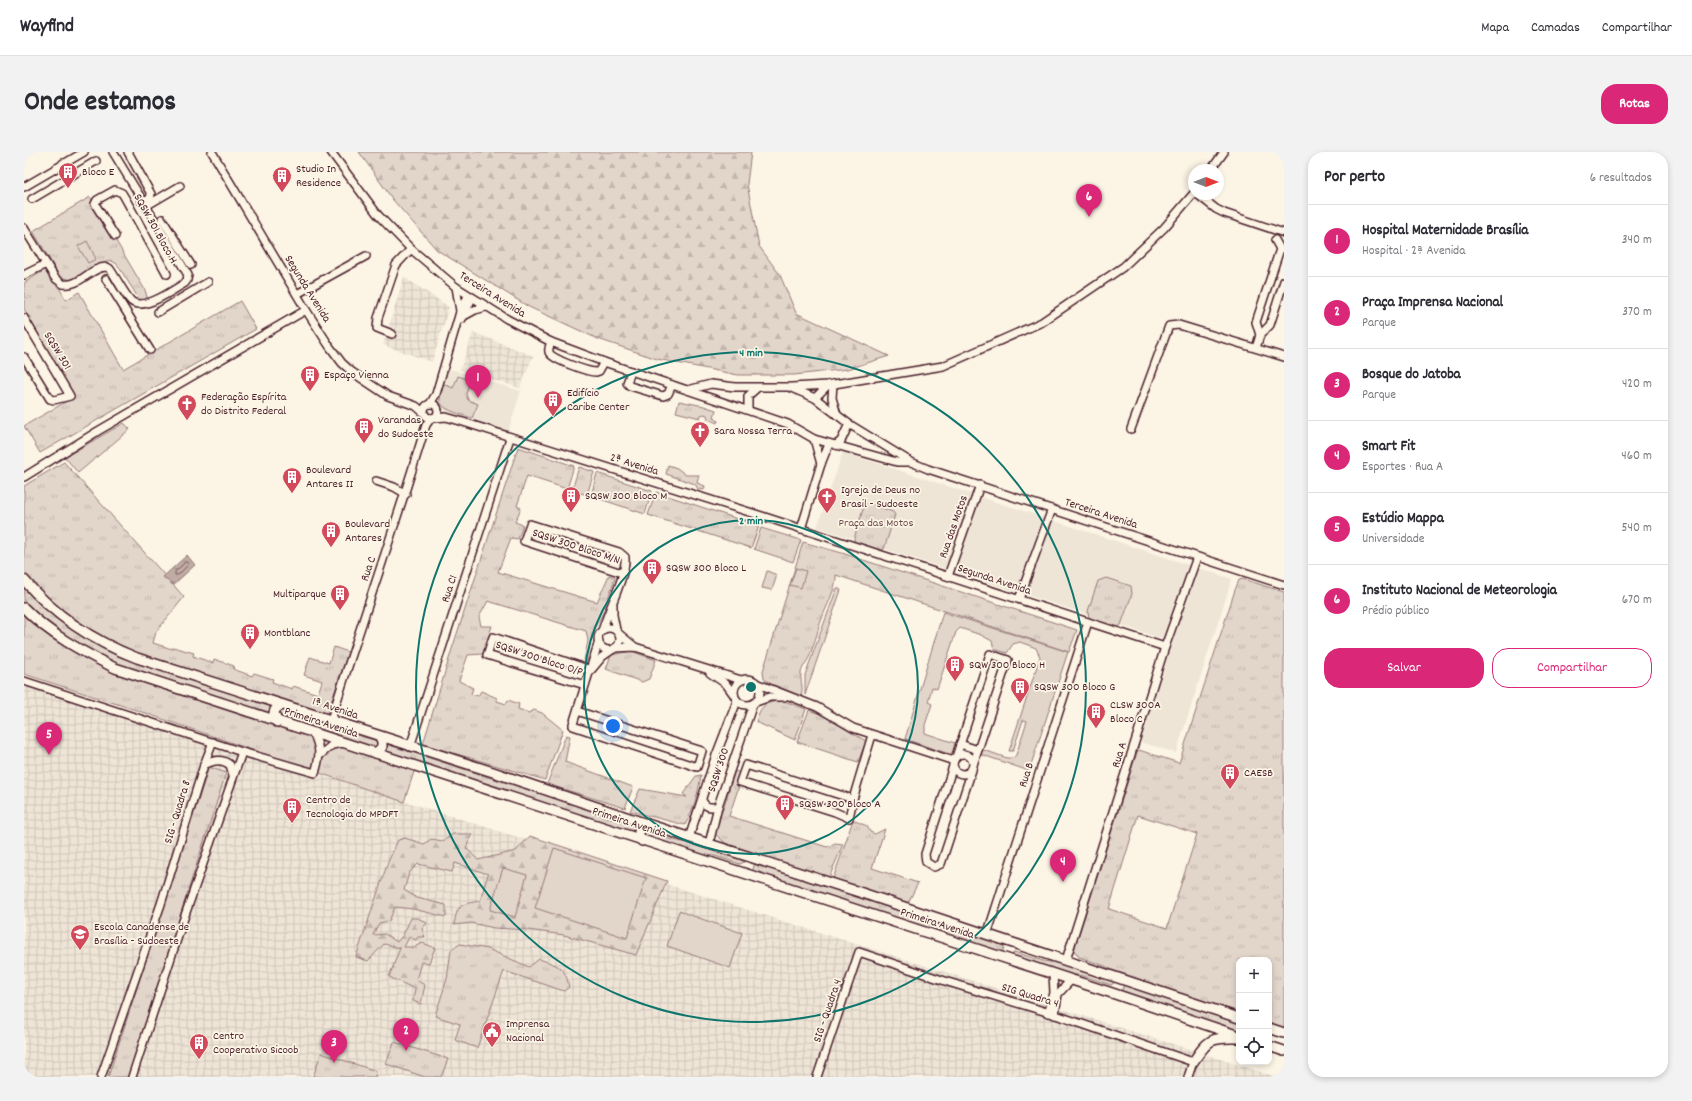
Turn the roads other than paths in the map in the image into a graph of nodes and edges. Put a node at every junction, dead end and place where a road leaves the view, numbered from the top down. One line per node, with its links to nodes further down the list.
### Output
1 (84, 152): 8 (street)
2 (113, 152): 16 (street)
3 (128, 152): 16 (street)
4 (212, 152): 39 (street, Segunda Avenida)
5 (331, 152): 26 (street, Terceira Avenida)
6 (1224, 152): 9 (street)
7 (96, 161): 10 (street)
8 (63, 163): 10 (street); 12 (street)
9 (1215, 164)
10 (71, 177): 13 (street)
11 (180, 186): 16 (street)
12 (24, 187)
13 (32, 199)
14 (1188, 200): 57 (street)
15 (1205, 200): 21 (street)
16 (144, 204): 18 (street)
17 (162, 219): 23 (street)
18 (154, 221): 20 (street); 25 (street)
19 (24, 228): 28 (street)
20 (142, 228): 22 (street, SQSW 301 Bloco H); 30 (street, SQSW 301 Bloco H)
21 (1284, 233)
22 (114, 236)
23 (173, 236): 25 (street); 29 (street)
24 (1275, 240): 48 (street)
25 (166, 241): 37 (street)
26 (410, 249): 35 (street, Terceira Avenida); 47 (street)
27 (366, 256): 39 (street)
28 (46, 264): 31 (street); 36 (street)
29 (191, 265)
30 (167, 274)
31 (24, 275)
32 (106, 278): 38 (street)
33 (1284, 281): 48 (street)
34 (208, 282): 41 (street)
35 (456, 287): 40 (street, Terceira Avenida); 45 (street)
36 (125, 291): 37 (street); 38 (street)
37 (167, 293): 41 (street)
38 (116, 294): 51 (street)
39 (297, 294): 43 (street, Segunda Avenida)
40 (470, 297): 42 (street, Terceira Avenida); 45 (street)
41 (173, 303): 44 (street)
42 (486, 306): 45 (street); 49 (street, Terceira Avenida)
43 (306, 310): 63 (street, Segunda Avenida); 77 (street)
44 (158, 312)
45 (462, 314): 61 (street)
46 (24, 318): 52 (street, SQSW 301)
47 (392, 334)
48 (1260, 335): 50 (street)
49 (551, 342): 54 (street, Terceira Avenida); 54 (street)
50 (1256, 348): 53 (street); 71 (street)
51 (150, 350)
52 (24, 357)
53 (1284, 357)
54 (604, 362): 55 (street, Terceira Avenida)
55 (631, 371): 56 (street, Terceira Avenida); 56 (street)
56 (672, 385): 60 (street, Terceira Avenida)
57 (830, 385): 58 (street); 62 (street); 66 (street)
58 (789, 387): 59 (street, Terceira Avenida); 62 (street, Terceira Avenida)
59 (757, 388): 60 (street, Terceira Avenida); 65 (street)
60 (688, 390): 65 (street, Terceira Avenida)
61 (436, 394): 63 (street); 64 (street)
62 (815, 398): 66 (street, Terceira Avenida)
63 (426, 409): 64 (street); 68 (street); 70 (street, Rua C)
64 (438, 409): 67 (street, 2ª Avenida); 68 (street)
65 (748, 409): 73 (street, Terceira Avenida)
66 (838, 416): 69 (street, Terceira Avenida)
67 (446, 417): 68 (street, 2ª Avenida); 72 (street, 2ª Avenida)
68 (433, 418): 70 (street, Rua C)
69 (849, 424): 74 (street); 75 (street, Terceira Avenida)
70 (426, 425): 80 (street, Rua C)
71 (1131, 429)
72 (510, 438): 82 (street, 2ª Avenida); 118 (street, Rua C1)
73 (814, 439): 74 (street, Terceira Avenida); 76 (street)
74 (833, 444): 75 (street, Terceira Avenida); 76 (street)
75 (911, 462): 79 (street, Terceira Avenida)
76 (821, 464): 82 (street)
77 (24, 477)
78 (376, 481): 80 (street)
79 (980, 485): 81 (street, Terceira Avenida); 86 (street, Rua das Motos)
80 (406, 494): 110 (street, Rua C)
81 (1052, 509): 84 (street, Terceira Avenida); 89 (street)
82 (801, 529): 83 (street, 2ª Avenida)
83 (816, 534): 86 (street, Segunda Avenida)
84 (1197, 557): 88 (street, Terceira Avenida); 97 (street, Rua A)
85 (622, 573): 85 (street, SQSW 300 Bloco M/N); 90 (street)
86 (948, 576): 89 (street, Segunda Avenida)
87 (24, 580): 108 (main road, Primeira Avenida)
88 (1284, 585)
89 (1019, 599): 92 (street, Segunda Avenida)
90 (614, 601): 93 (street); 94 (street)
91 (26, 612): 111 (main road, Primeira Avenida)
92 (1088, 622): 97 (street, Segunda Avenida); 136 (street, Rua B)
93 (602, 631): 94 (street); 95 (street)
94 (617, 631): 96 (street); 98 (street)
95 (599, 641): 98 (street); 100 (street)
96 (635, 647): 98 (street); 99 (street)
97 (1165, 647): 140 (street, Rua A)
98 (613, 649): 100 (street)
99 (697, 666): 101 (street); 106 (street)
100 (591, 670): 104 (street); 104 (street, SQSW 300 Bloco O/P)
101 (742, 680): 103 (street); 106 (street)
102 (24, 682): 115 (street)
103 (758, 684): 105 (street); 107 (street)
104 (585, 685): 109 (street)
105 (790, 697): 107 (street); 113 (street)
106 (736, 698): 107 (street); 128 (street, SQSW 300)
107 (754, 703): 129 (street, SQSW 300)
108 (283, 705): 110 (main road, 1ª Avenida); 111 (main road)
109 (577, 711): 109 (street)
110 (331, 720): 114 (main road, 1ª Avenida)
111 (277, 722): 112 (main road, Primeira Avenida)
112 (313, 733): 116 (main road, Primeira Avenida); 122 (street)
113 (872, 735): 123 (street); 127 (street)
114 (380, 737): 118 (main road, Primeira Avenida); 121 (main road)
115 (213, 742): 120 (street); 124 (street, SIG - Quadra 8)
116 (344, 743): 121 (main road, Primeira Avenida); 122 (street)
117 (960, 744): 119 (street); 119 (street); 123 (street)
118 (410, 746): 130 (main road, Primeira Avenida)
119 (978, 750): 125 (street)
120 (242, 752): 122 (street); 126 (street)
121 (376, 753): 132 (main road, Primeira Avenida)
122 (320, 755)
123 (954, 761): 125 (street); 125 (street); 125 (street)
124 (204, 765): 126 (street); 156 (street, SIG - Quadra 8)
125 (973, 768)
126 (233, 775): 157 (street)
127 (853, 799): 127 (street)
128 (702, 800): 129 (street); 131 (street, SQSW 300)
129 (718, 806): 133 (street, SQSW 300)
130 (647, 824): 131 (main road, Primeira Avenida); 132 (main road)
131 (689, 838): 133 (main road, Primeira Avenida)
132 (642, 841): 135 (main road, Primeira Avenida)
133 (709, 844): 134 (main road, Primeira Avenida)
134 (748, 856): 135 (main road); 136 (main road, Primeira Avenida)
135 (740, 872): 139 (main road, Primeira Avenida)
136 (986, 935): 137 (main road, Primeira Avenida)
137 (1015, 944): 139 (main road); 140 (main road, Primeira Avenida)
138 (860, 952): 146 (street, SIG Quadra 4); 158 (street, SIG - Quadra 4)
139 (1009, 960): 141 (main road, Primeira Avenida)
140 (1066, 960): 142 (main road, Primeira Avenida)
141 (1053, 974): 143 (main road, Primeira Avenida); 145 (street)
142 (1117, 978): 144 (main road); 148 (main road, Primeira Avenida)
143 (1071, 980): 144 (main road, Primeira Avenida); 147 (street)
144 (1112, 992): 151 (main road, Primeira Avenida)
145 (1052, 1003): 146 (street); 147 (street)
146 (1033, 1008): 147 (street, SIG Quadra 4)
147 (1052, 1014): 155 (street, SIG Quadra 4)
148 (1236, 1017)
149 (1272, 1029): 150 (main road)
150 (1284, 1033)
151 (1236, 1036)
152 (1236, 1037): 155 (main road)
153 (1272, 1047): 154 (main road)
154 (1284, 1051)
155 (1193, 1062): 159 (street)
156 (101, 1077)
157 (132, 1077)
158 (817, 1077)
159 (1188, 1077)

